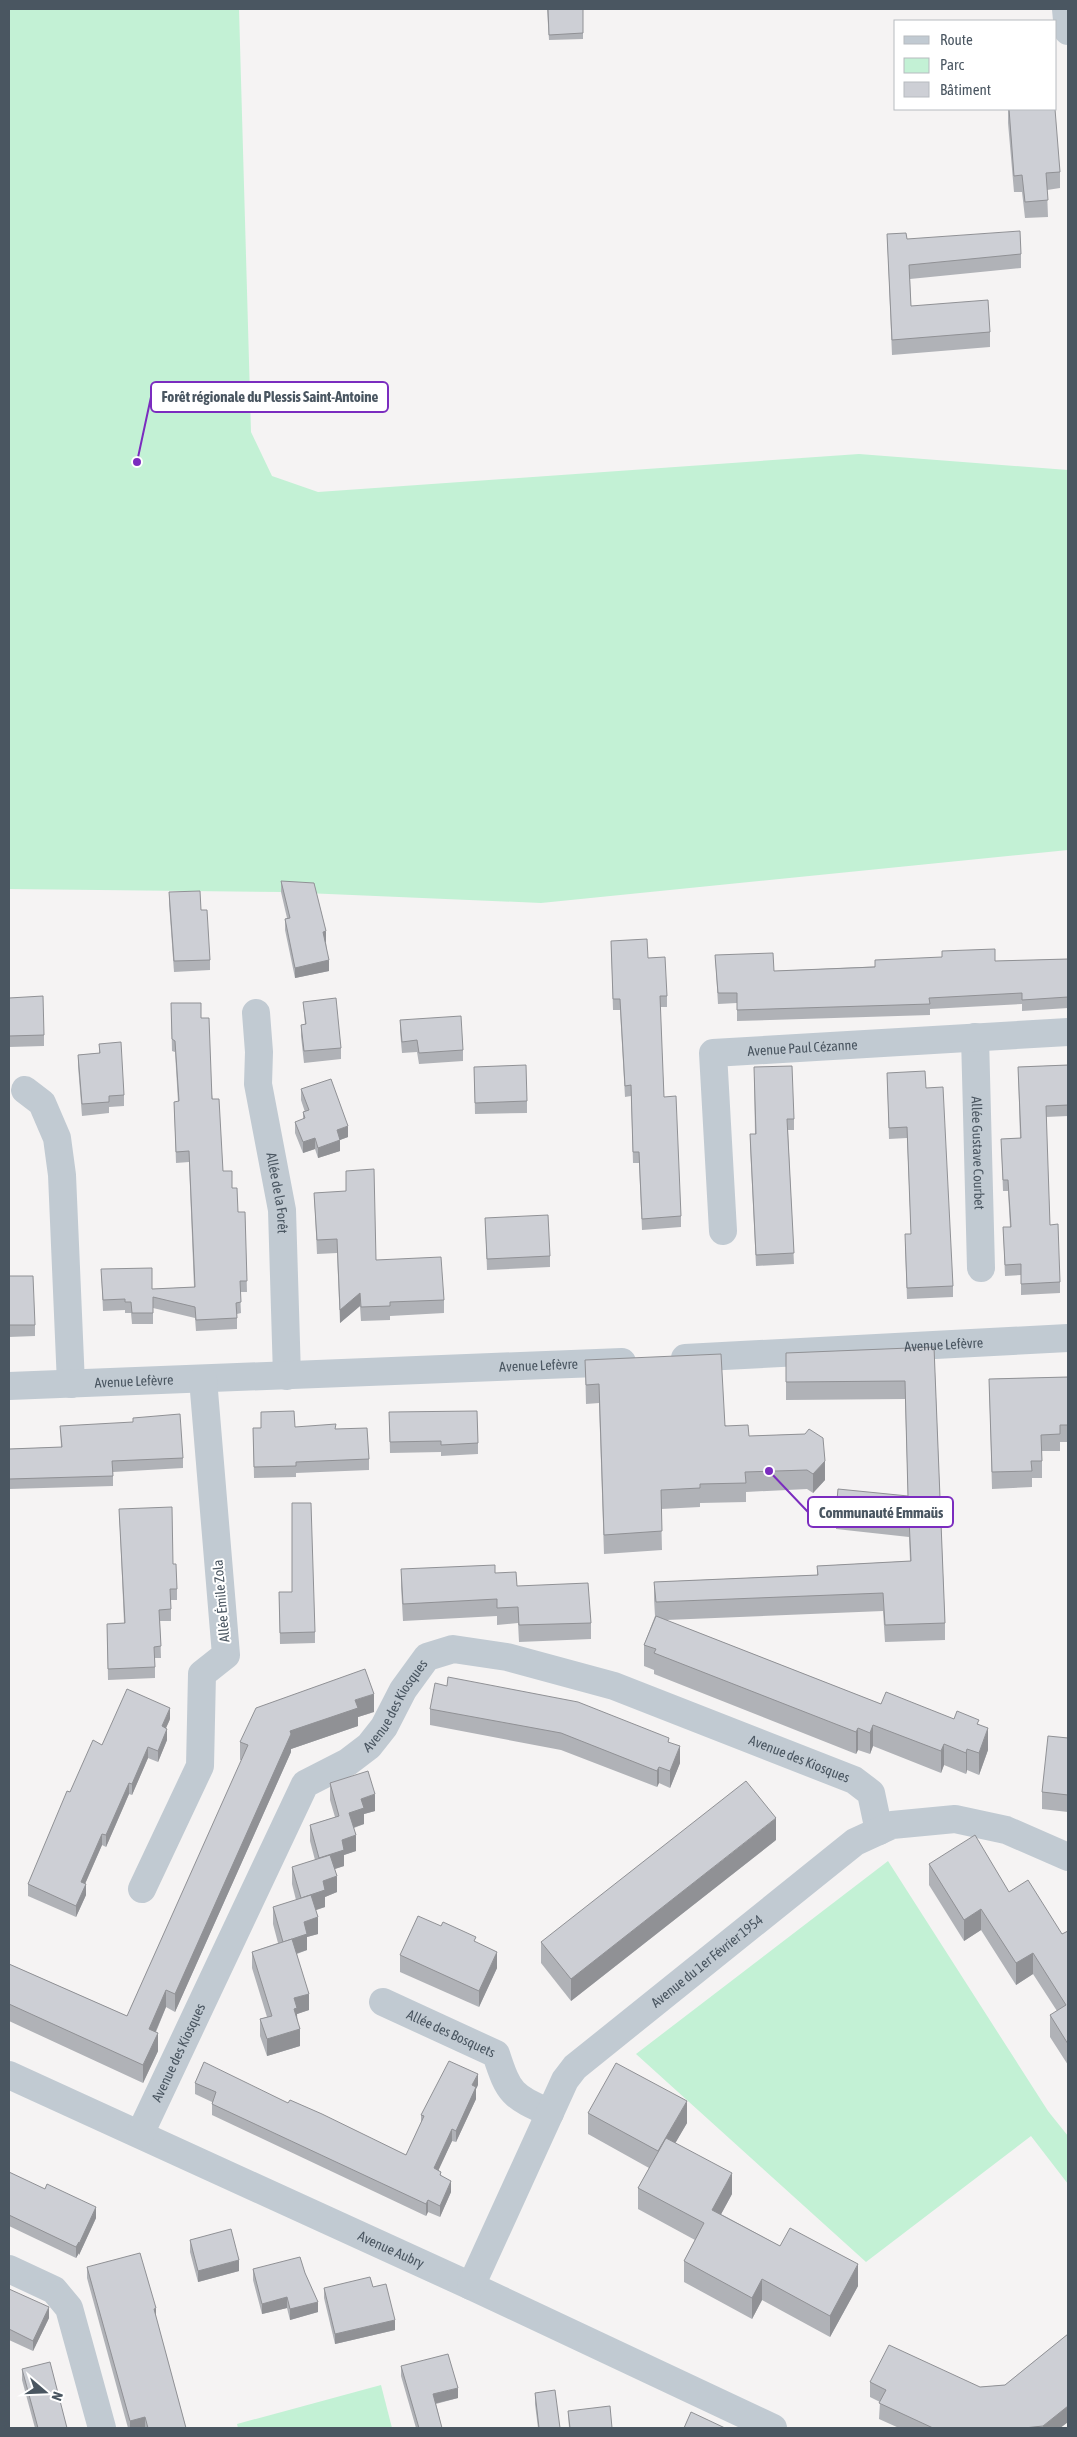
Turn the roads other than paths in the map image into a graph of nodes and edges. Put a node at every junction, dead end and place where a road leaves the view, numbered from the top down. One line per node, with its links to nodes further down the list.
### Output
1 (1066, 9): 2 (street)
2 (1068, 31)
3 (256, 1013): 10 (street, Allée de la Forêt)
4 (1068, 1032): 5 (street, Avenue Paul Cézanne)
5 (975, 1037): 7 (street, Avenue Paul Cézanne); 8 (street, Allée Gustave Courbet)
6 (25, 1090): 12 (street)
7 (723, 1231)
8 (981, 1268)
9 (1068, 1338): 10 (street, Avenue Lefèvre)
10 (287, 1376): 11 (street, Avenue Lefèvre)
11 (203, 1379): 12 (street, Avenue Lefèvre); 16 (street, Allée Émile Zola)
12 (71, 1384): 13 (street, Avenue Lefèvre)
13 (9, 1386)
14 (880, 1831): 15 (street, Avenue du 1er Février 1954); 19 (street, Avenue du 1er Février 1954); 20 (street, Avenue des Kiosques)
15 (1068, 1857)
16 (142, 1888)
17 (383, 2002): 19 (street, Allée des Bosquets)
18 (9, 2075): 20 (street, Avenue Aubry)
19 (550, 2113): 22 (street, Avenue du 1er Février 1954)
20 (140, 2134): 22 (street, Avenue Aubry)
21 (9, 2269): 23 (street)
22 (471, 2286): 24 (street, Avenue Aubry)
23 (102, 2428)
24 (773, 2428)

